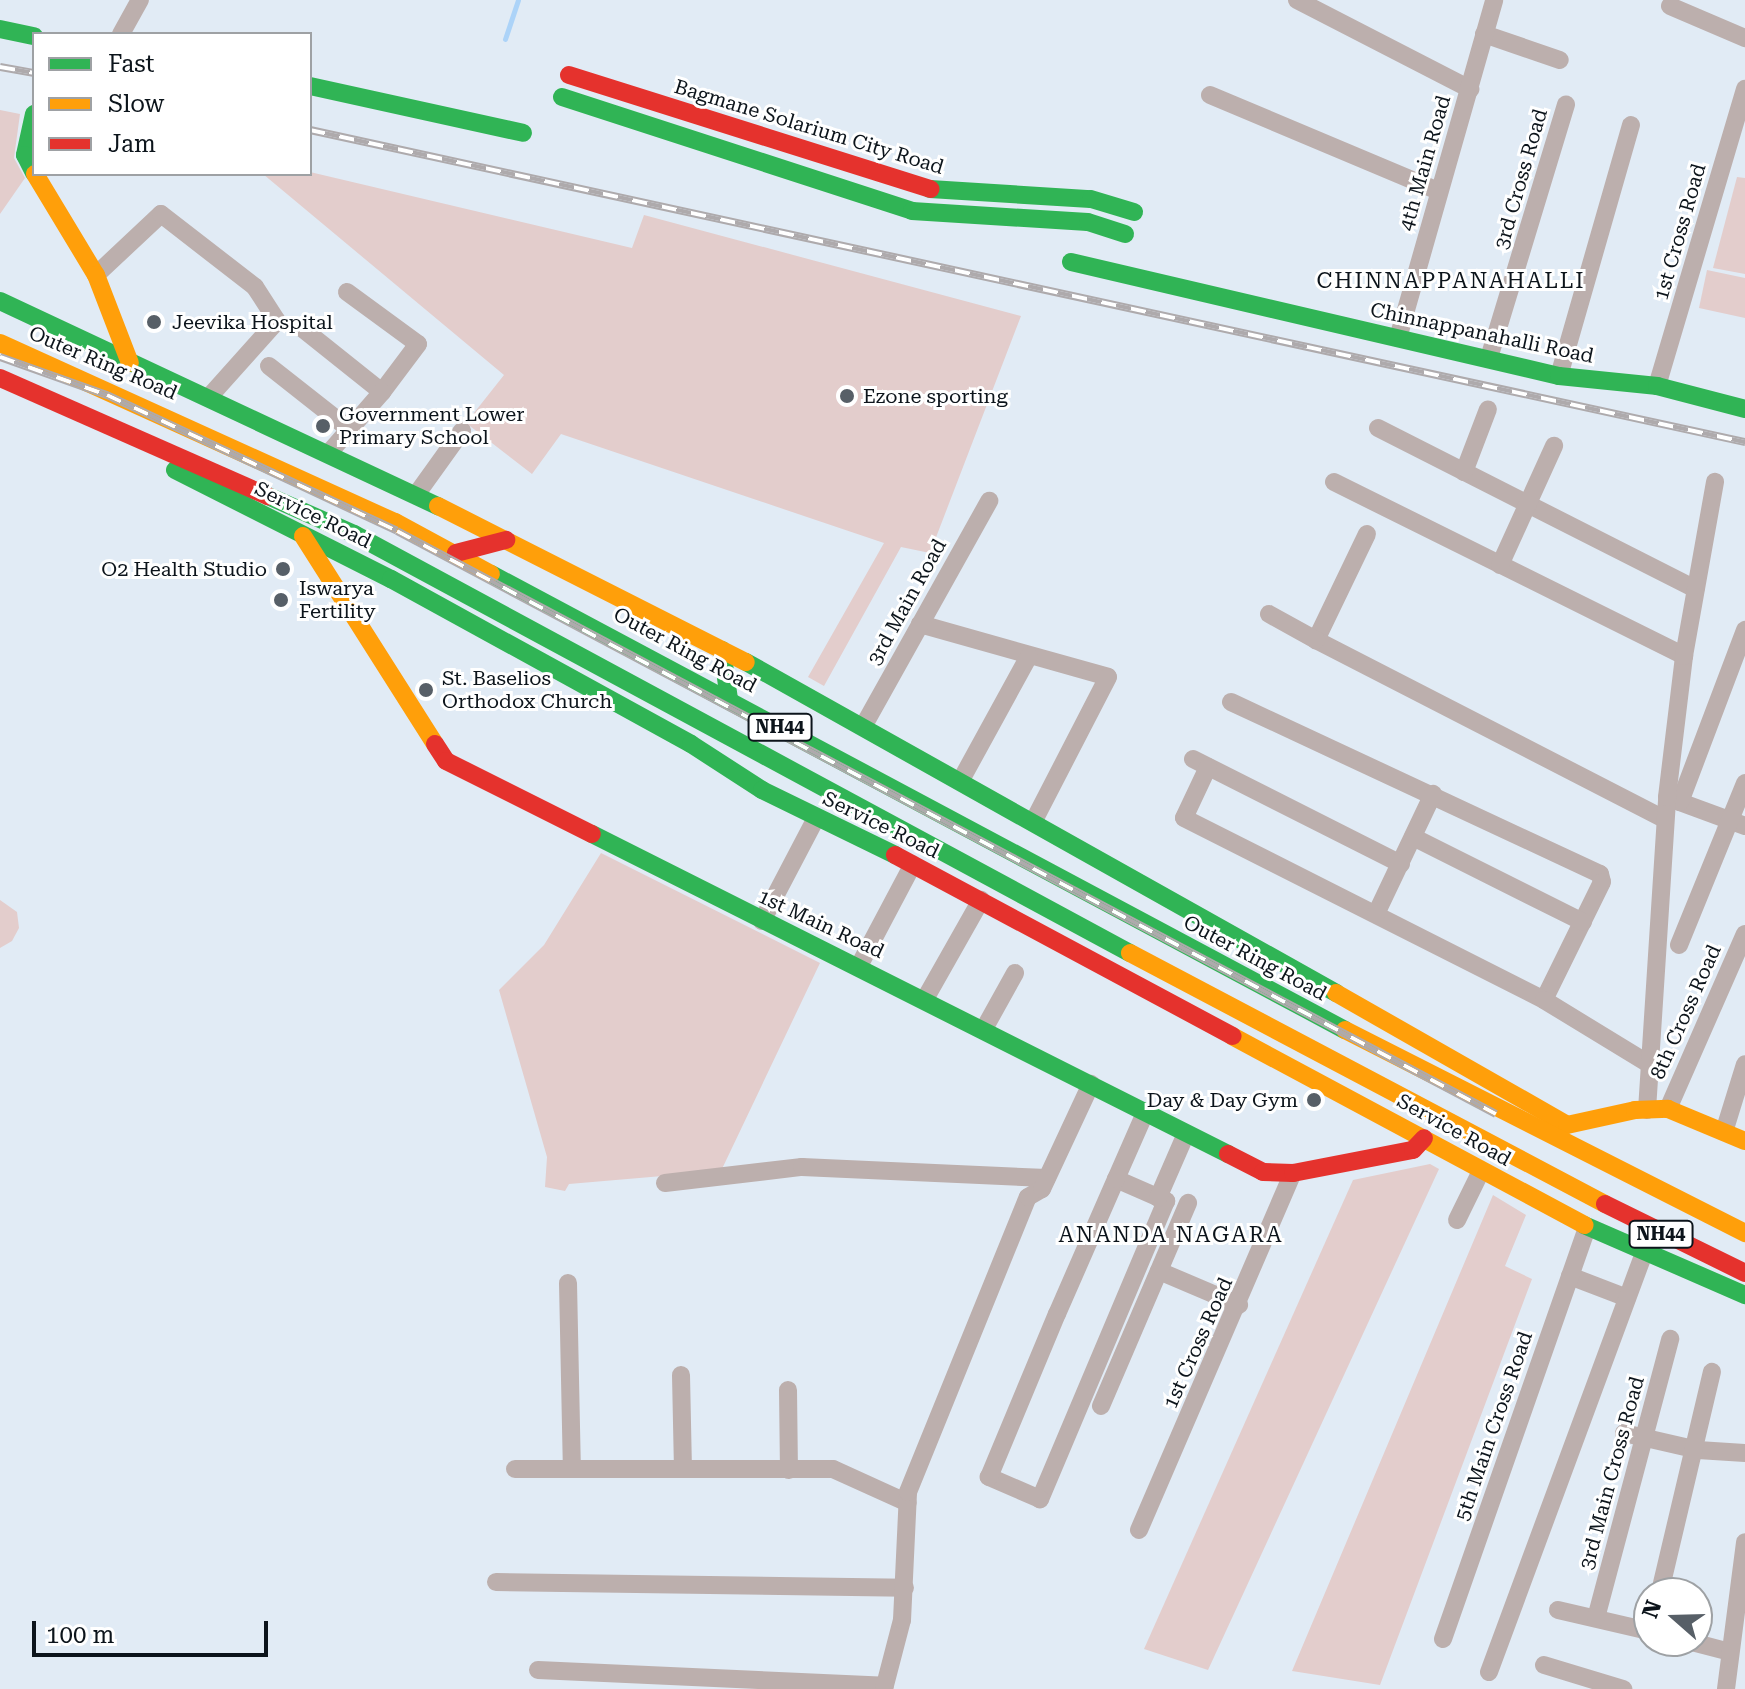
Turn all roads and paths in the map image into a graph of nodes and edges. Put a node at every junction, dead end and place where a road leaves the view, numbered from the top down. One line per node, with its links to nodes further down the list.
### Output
1 (140, 0): 6 (street)
2 (1297, 0): 13 (street)
3 (1494, 0): 7 (street, 4th Main Road)
4 (1670, 6): 9 (street)
5 (0, 29): 8 (main road)
6 (122, 32)
7 (1484, 34): 10 (street); 13 (street, 4th Main Road)
8 (32, 36)
9 (1745, 38)
10 (1560, 60)
11 (569, 75): 24 (main road, Bagmane Solarium City Road)
12 (312, 86): 20 (main road)
13 (1470, 89): 23 (street, 4th Main Road)
14 (1745, 89): 38 (street, 1st Cross Road)
15 (1210, 95): 23 (street)
16 (562, 97): 25 (main road)
17 (1566, 104): 33 (street, 3rd Cross Road)
18 (32, 123): 21 (main road)
19 (1631, 125): 36 (street)
20 (523, 133)
21 (32, 170)
22 (35, 176): 27 (main road)
23 (1438, 191): 31 (street, 4th Main Road)
24 (1134, 212)
25 (1125, 234)
26 (1071, 262): 31 (main road, Chinnappanahalli Road)
27 (96, 275): 34 (main road); 41 (street)
28 (347, 292): 40 (street)
29 (0, 301): 34 (main road)
30 (303, 329): 40 (street)
31 (1398, 338): 33 (main road, Chinnappanahalli Road)
32 (0, 343): 58 (main road, Outer Ring Road / NH44)
33 (1489, 358): 36 (main road, Chinnappanahalli Road)
34 (130, 363): 41 (main road)
35 (269, 366): 45 (street)
36 (1559, 376): 38 (main road, Chinnappanahalli Road)
37 (0, 378): 99 (main road, NH44)
38 (1657, 386): 43 (main road, Chinnappanahalli Road)
39 (0, 392): 56 (main road, Service Road)
40 (382, 392): 45 (street)
41 (210, 396): 48 (main road)
42 (1488, 409): 49 (street)
43 (1745, 409)
44 (1378, 428): 49 (street)
45 (349, 429): 48 (street)
46 (462, 431): 52 (street)
47 (1554, 446): 54 (street)
48 (328, 454): 52 (main road)
49 (1464, 472): 54 (street)
50 (1334, 482): 59 (street)
51 (1715, 482): 60 (street)
52 (416, 495): 57 (main road)
53 (989, 501): 62 (street, 3rd Main Road)
54 (1527, 504): 59 (street); 60 (street)
55 (1367, 534): 64 (street)
56 (303, 536): 75 (main road, Service Road); 84 (main road, 1st Main Road)
57 (506, 540): 58 (main road); 65 (main road)
58 (456, 553): 68 (main road, Outer Ring Road / NH44)
59 (1500, 565): 67 (street)
60 (1696, 589): 67 (street)
61 (1269, 614): 64 (street)
62 (920, 624): 66 (street); 70 (street, 3rd Main Road)
63 (1745, 630): 74 (street)
64 (1316, 640): 76 (street)
65 (722, 650): 68 (main road); 70 (main road)
66 (1029, 656): 71 (street); 77 (street)
67 (1684, 656): 74 (street)
68 (729, 699): 103 (main road, Outer Ring Road / NH44)
69 (1231, 702): 73 (street)
70 (864, 725): 71 (main road)
71 (961, 780): 77 (main road)
72 (1745, 783): 78 (street)
73 (1433, 794): 79 (street); 85 (street)
74 (1673, 800): 76 (street); 78 (street)
75 (816, 818): 80 (main road, Service Road); 84 (street)
76 (1665, 819): 94 (street)
77 (1033, 822): 100 (main road)
78 (1737, 823): 87 (street)
79 (1413, 837): 81 (street); 85 (street)
80 (913, 864): 82 (main road, Service Road); 88 (street)
81 (1401, 864): 83 (street); 83 (street)
82 (981, 900): 90 (street); 104 (main road, Service Road)
83 (1376, 914): 91 (street)
84 (762, 921): 88 (main road, 1st Main Road)
85 (1583, 922): 91 (street)
86 (1745, 934): 96 (street, 8th Cross Road)
87 (1679, 945)
88 (859, 966): 90 (main road, 1st Main Road)
89 (1015, 973): 92 (street)
90 (925, 999): 92 (main road, 1st Main Road)
91 (1544, 1000): 94 (street)
92 (984, 1029): 95 (main road, 1st Main Road)
93 (1745, 1064): 101 (street)
94 (1652, 1066): 97 (street)
95 (1091, 1084): 98 (main road, 1st Main Road); 108 (street)
96 (1668, 1109): 97 (main road); 101 (main road)
97 (1647, 1110): 100 (main road)
98 (1145, 1113): 102 (main road, 1st Main Road); 109 (street)
99 (1433, 1117): 104 (main road); 118 (main road, NH44)
100 (1567, 1125): 103 (main road)
101 (1724, 1132): 105 (main road)
102 (1185, 1136): 107 (main road, 1st Main Road); 111 (street)
103 (1548, 1136): 115 (main road, NH44)
104 (1424, 1138): 106 (main road, Service Road); 107 (main road, 1st Main Road)
105 (1745, 1141)
106 (1481, 1171): 113 (street); 114 (main road, Service Road)
107 (1293, 1173): 123 (street, 1st Cross Road)
108 (1047, 1178): 110 (street); 137 (street)
109 (1116, 1179): 111 (street); 111 (street)
110 (665, 1183)
111 (1158, 1198)
112 (1188, 1203): 117 (street)
113 (1457, 1220)
114 (1587, 1227): 116 (main road, Service Road); 119 (street, 5th Main Cross Road)
115 (1745, 1233)
116 (1644, 1253): 121 (main road, Service Road); 122 (street)
117 (1159, 1271): 123 (street); 128 (street)
118 (1745, 1273)
119 (1570, 1276): 122 (street); 146 (street, 5th Main Cross Road)
120 (568, 1283): 134 (street)
121 (1745, 1295)
122 (1627, 1298): 151 (street)
123 (1239, 1305): 138 (street, 1st Cross Road)
124 (1670, 1339): 130 (street, 3rd Main Cross Road)
125 (1712, 1372): 131 (street)
126 (681, 1375): 135 (street)
127 (788, 1390): 136 (street)
128 (1101, 1406)
129 (1624, 1433): 130 (street)
130 (1645, 1439): 131 (street); 144 (street, 3rd Main Cross Road)
131 (1698, 1450): 132 (street); 140 (street)
132 (1745, 1453)
133 (515, 1469): 134 (street)
134 (572, 1469): 135 (street)
135 (683, 1469): 136 (street)
136 (789, 1470): 137 (street)
137 (908, 1503): 142 (street)
138 (1139, 1530)
139 (1745, 1542): 148 (street)
140 (1664, 1577)
141 (496, 1582): 142 (street)
142 (905, 1588): 152 (street)
143 (1558, 1610): 144 (street)
144 (1596, 1618): 145 (street)
145 (1633, 1627)
146 (1443, 1639)
147 (1713, 1651): 148 (street)
148 (1735, 1660): 154 (street)
149 (1544, 1665): 153 (street)
150 (538, 1670): 152 (street)
151 (1489, 1672)
152 (884, 1687)
153 (1623, 1689)
154 (1726, 1689)

